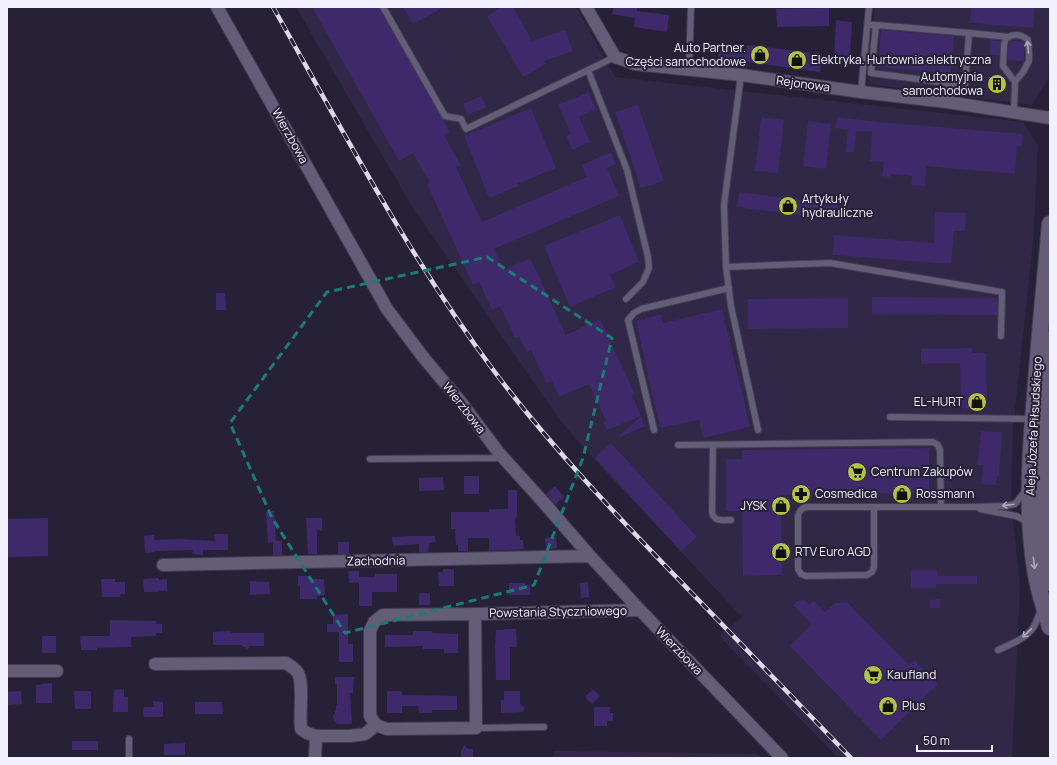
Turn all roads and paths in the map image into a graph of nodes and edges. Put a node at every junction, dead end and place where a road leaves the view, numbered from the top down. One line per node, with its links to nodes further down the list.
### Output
1 (217, 7): 32 (street, Wierzbowa)
2 (383, 7): 11 (lane)
3 (586, 7): 10 (street)
4 (691, 7): 12 (lane)
5 (869, 7): 6 (lane)
6 (868, 25): 7 (lane); 16 (lane)
7 (876, 25): 8 (lane); 15 (lane)
8 (969, 33): 9 (lane); 15 (lane)
9 (1009, 37): 14 (lane); 14 (lane, one-way to 9)
10 (615, 58): 11 (lane); 12 (street, Rejonowa)
11 (588, 70): 23 (lane)
12 (689, 70): 13 (street, Rejonowa)
13 (741, 75): 16 (street, Rejonowa); 21 (lane)
14 (1015, 82): 18 (lane)
15 (948, 83): 17 (lane)
16 (861, 92): 17 (street, Rejonowa)
17 (947, 102): 18 (street, Rejonowa)
18 (1014, 112): 19 (street, Rejonowa)
19 (1050, 118)
20 (1050, 224): 27 (main road, Aleja Józefa Piłsudskiego)
21 (726, 267): 22 (lane); 24 (lane)
22 (729, 288): 28 (lane); 29 (lane)
23 (626, 299)
24 (1001, 336)
25 (1050, 339): 38 (main road, Aleja Józefa Piłsudskiego)
26 (890, 417): 27 (lane)
27 (1033, 419): 34 (main road, Aleja Józefa Piłsudskiego)
28 (654, 430)
29 (758, 430)
30 (678, 445): 31 (lane)
31 (712, 445): 36 (lane); 39 (lane)
32 (501, 456): 33 (lane); 40 (street, Wierzbowa)
33 (370, 459)
34 (1030, 478): 37 (lane, one-way to 37); 38 (main road, Aleja Józefa Piłsudskiego)
35 (874, 507): 35 (lane); 36 (lane)
36 (942, 507): 37 (lane)
37 (970, 507): 38 (lane)
38 (1041, 519): 42 (main road, Aleja Józefa Piłsudskiego); 43 (main road, Aleja Józefa Piłsudskiego, one-way to 43)
39 (731, 520)
40 (590, 556): 41 (street, Zachodnia); 44 (street, Wierzbowa)
41 (163, 565)
42 (1050, 583)
43 (1044, 605): 46 (main road, Aleja Józefa Piłsudskiego); 47 (lane, one-way to 47)
44 (640, 610): 45 (street, Powstania Styczniowego); 58 (street, Wierzbowa)
45 (476, 614): 51 (street, Powstania Styczniowego); 53 (street, Powstania Styczniowego)
46 (1050, 627)
47 (998, 650)
48 (155, 664): 54 (street)
49 (7, 671): 50 (street)
50 (57, 671)
51 (376, 725): 53 (street); 54 (street)
52 (544, 727): 53 (lane)
53 (476, 728)
54 (316, 736): 57 (street)
55 (129, 738): 56 (lane)
56 (129, 758)
57 (315, 758)
58 (782, 758)

